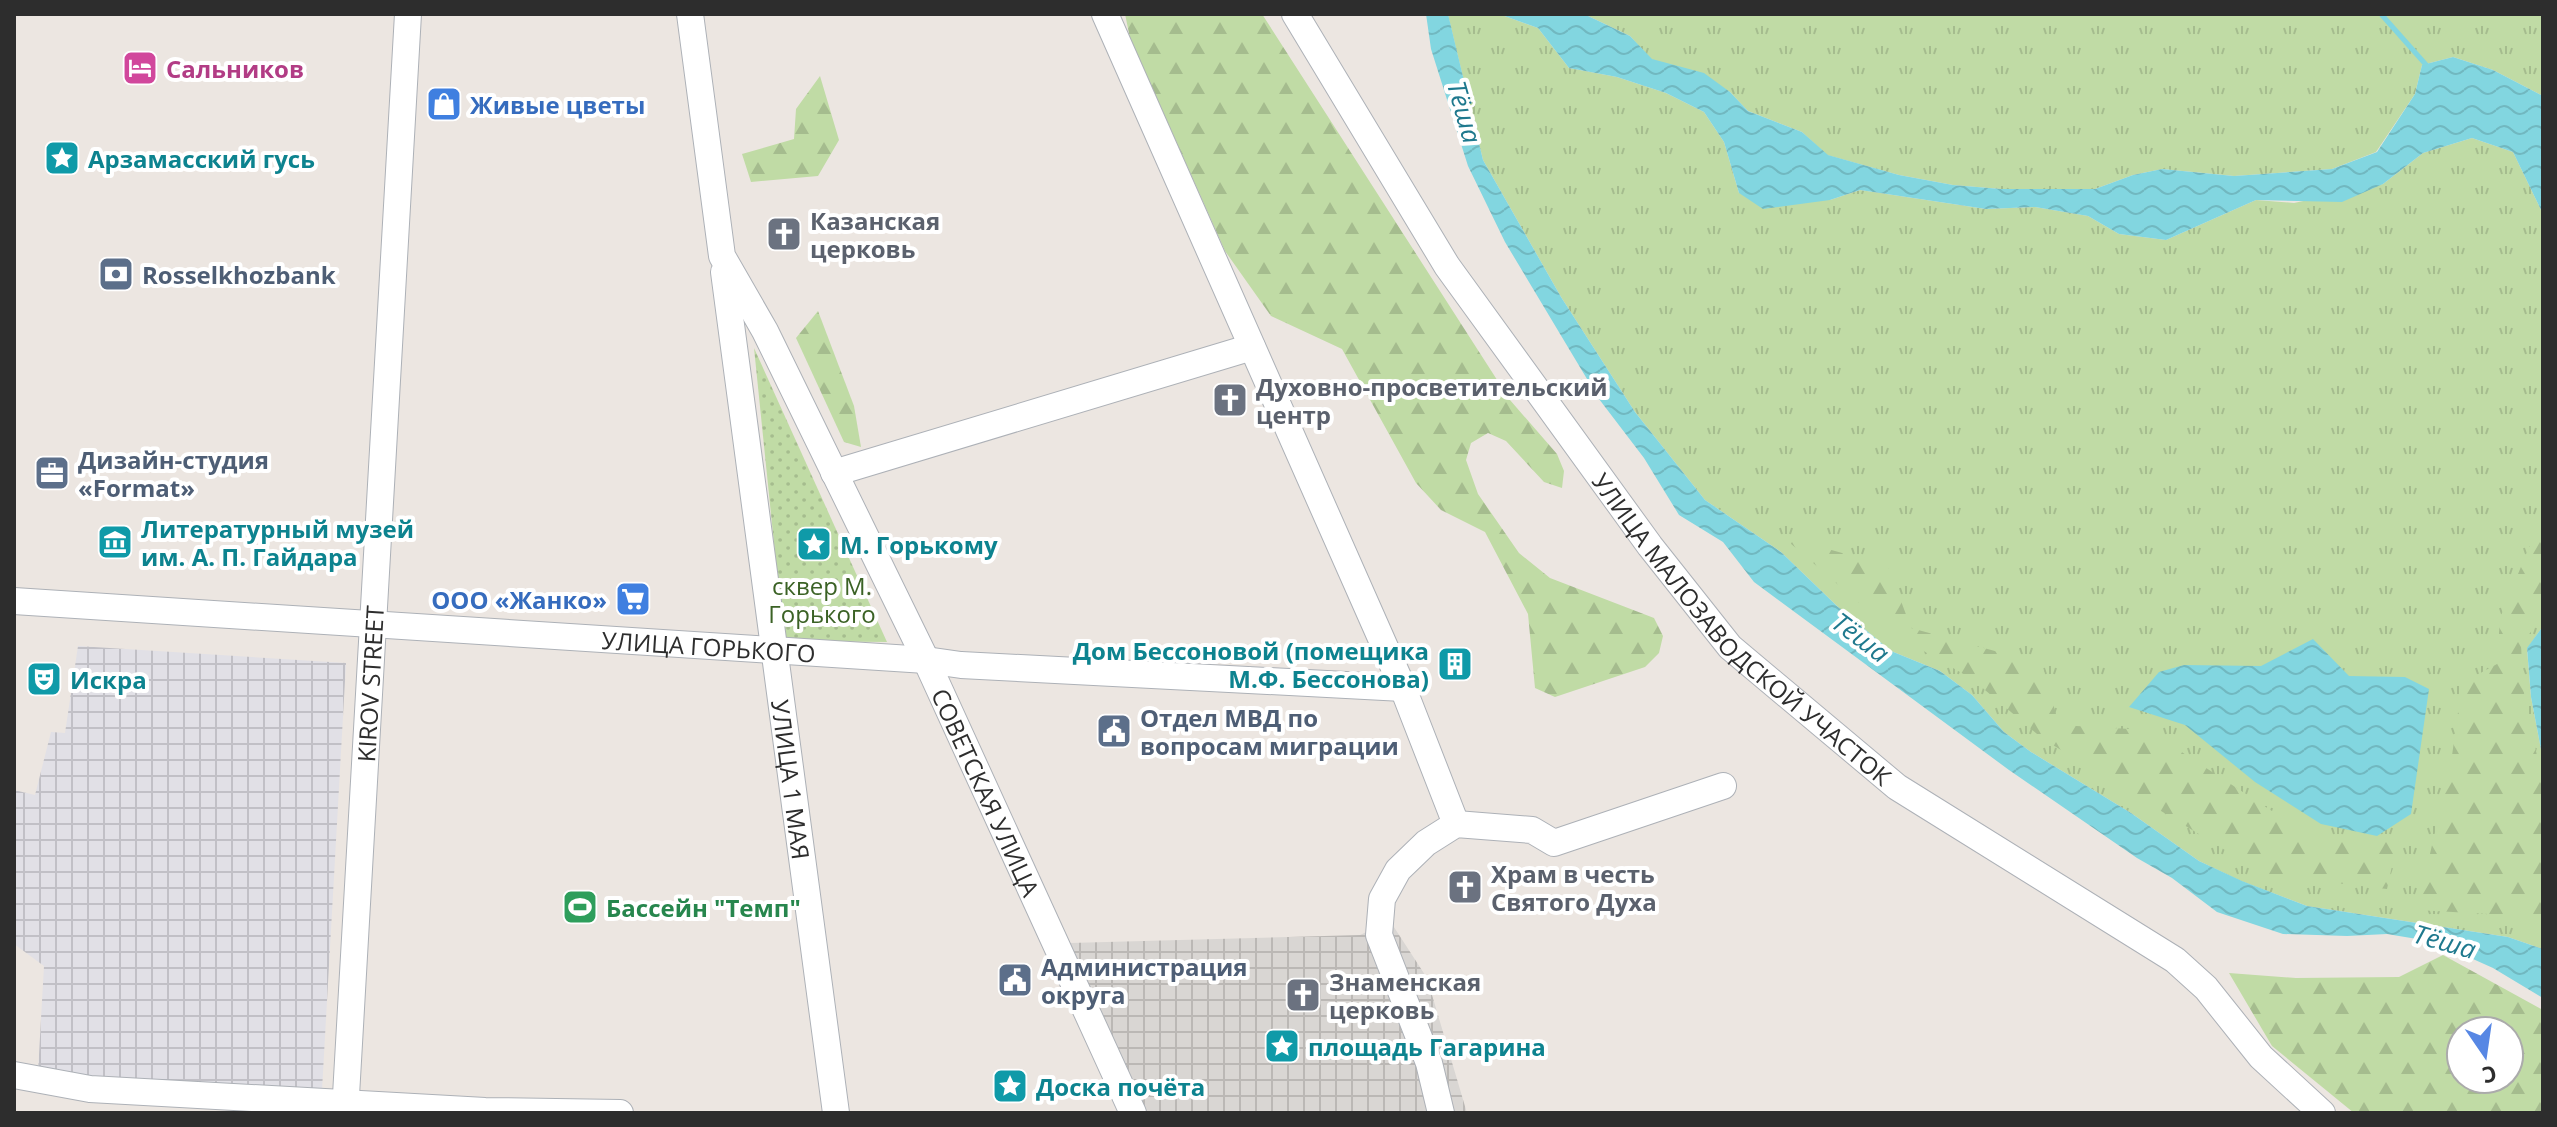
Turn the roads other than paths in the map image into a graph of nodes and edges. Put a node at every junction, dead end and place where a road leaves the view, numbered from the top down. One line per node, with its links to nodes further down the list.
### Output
1 (408, 14): 9 (street, KIROV STREET)
2 (690, 14): 5 (street, СОВЕТСКАЯ УЛИЦА)
3 (1105, 14): 6 (street)
4 (1295, 14): 21 (street, УЛИЦА МАЛОЗАВОДСКОЙ УЧАСТОК)
5 (722, 256): 7 (street, СОВЕТСКАЯ УЛИЦА); 10 (street, УЛИЦА 1 МАЯ)
6 (1252, 347): 7 (street); 12 (street)
7 (834, 473): 11 (street, СОВЕТСКАЯ УЛИЦА)
8 (14, 601): 9 (street, УЛИЦА ГОРЬКОГО)
9 (373, 624): 10 (street, УЛИЦА ГОРЬКОГО); 16 (street, KIROV STREET)
10 (774, 650): 11 (street, УЛИЦА ГОРЬКОГО); 18 (street, УЛИЦА 1 МАЯ)
11 (926, 660): 12 (street, УЛИЦА ГОРЬКОГО); 19 (street, СОВЕТСКАЯ УЛИЦА)
12 (1403, 688): 14 (street)
13 (1723, 786): 14 (street)
14 (1456, 824): 20 (street)
15 (14, 1075): 16 (street)
16 (345, 1108): 17 (street)
17 (620, 1113)
18 (836, 1113)
19 (1133, 1113)
20 (1441, 1113)
21 (2322, 1113)

